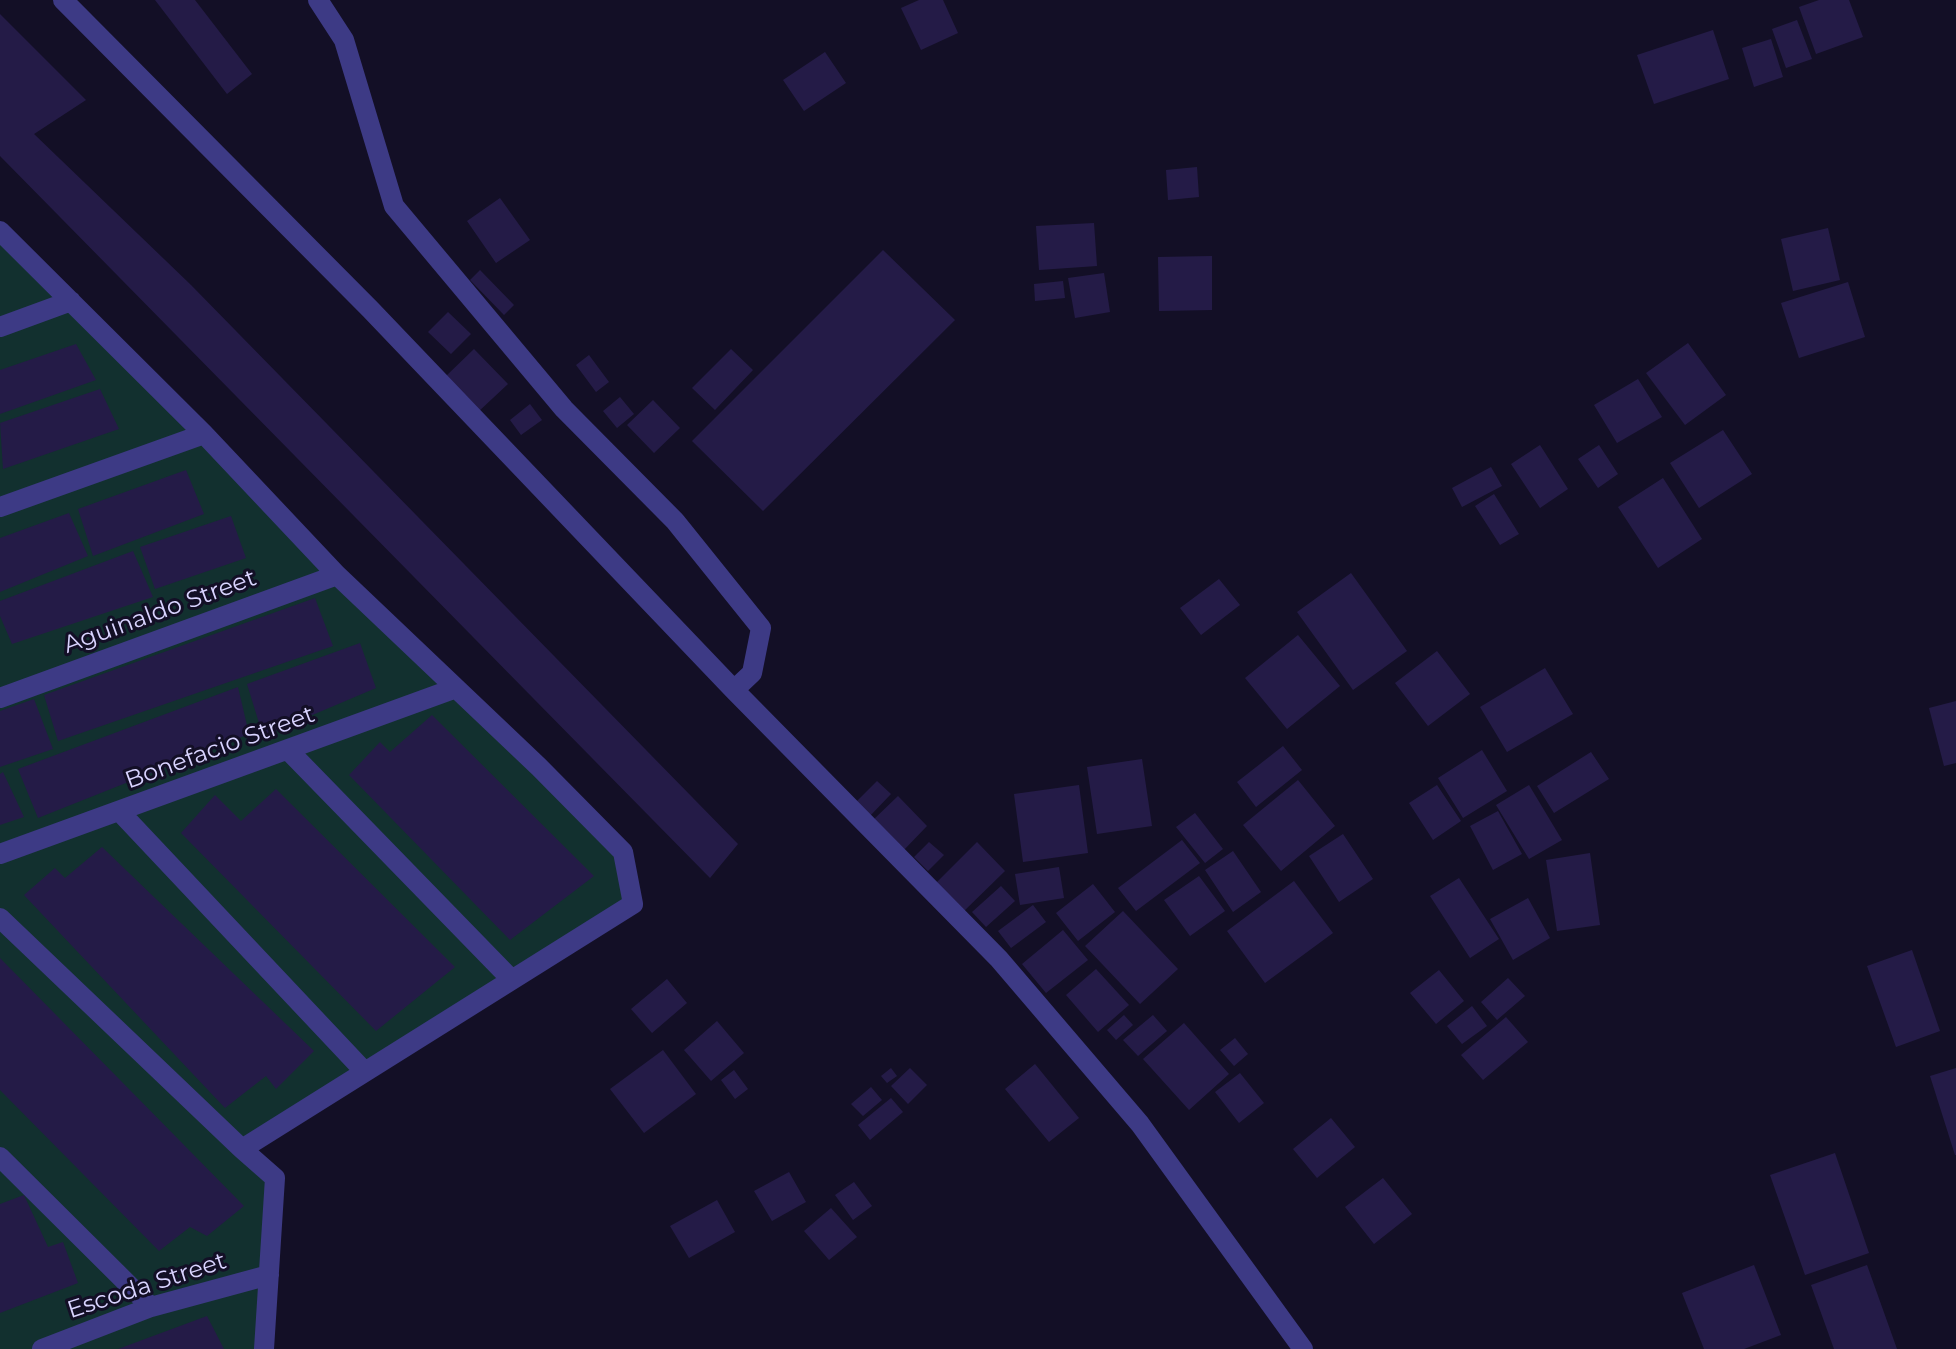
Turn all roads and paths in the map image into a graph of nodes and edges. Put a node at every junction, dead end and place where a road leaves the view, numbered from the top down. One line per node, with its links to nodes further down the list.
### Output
1 (63, 0): 10 (street)
2 (318, 0): 10 (street)
3 (0, 231): 4 (street)
4 (71, 301): 5 (street); 6 (street)
5 (0, 327)
6 (204, 434): 7 (street); 8 (street)
7 (0, 507)
8 (337, 575): 9 (street); 11 (street, Aguinaldo Street)
9 (456, 688): 12 (street, Bonefacio Street); 16 (street)
10 (734, 690): 26 (street)
11 (0, 698)
12 (289, 751): 13 (street, Bonefacio Street); 16 (street)
13 (120, 812): 14 (street, Bonefacio Street); 17 (street)
14 (0, 854)
15 (0, 918): 18 (street)
16 (510, 978): 17 (street)
17 (365, 1072): 18 (street)
18 (242, 1149): 22 (street)
19 (0, 1157): 20 (street)
20 (21, 1180): 21 (street); 23 (street)
21 (0, 1188)
22 (269, 1275): 23 (street, Escoda Street); 25 (street)
23 (151, 1307): 24 (street, Escoda Street)
24 (42, 1349)
25 (264, 1349)
26 (1303, 1349)

